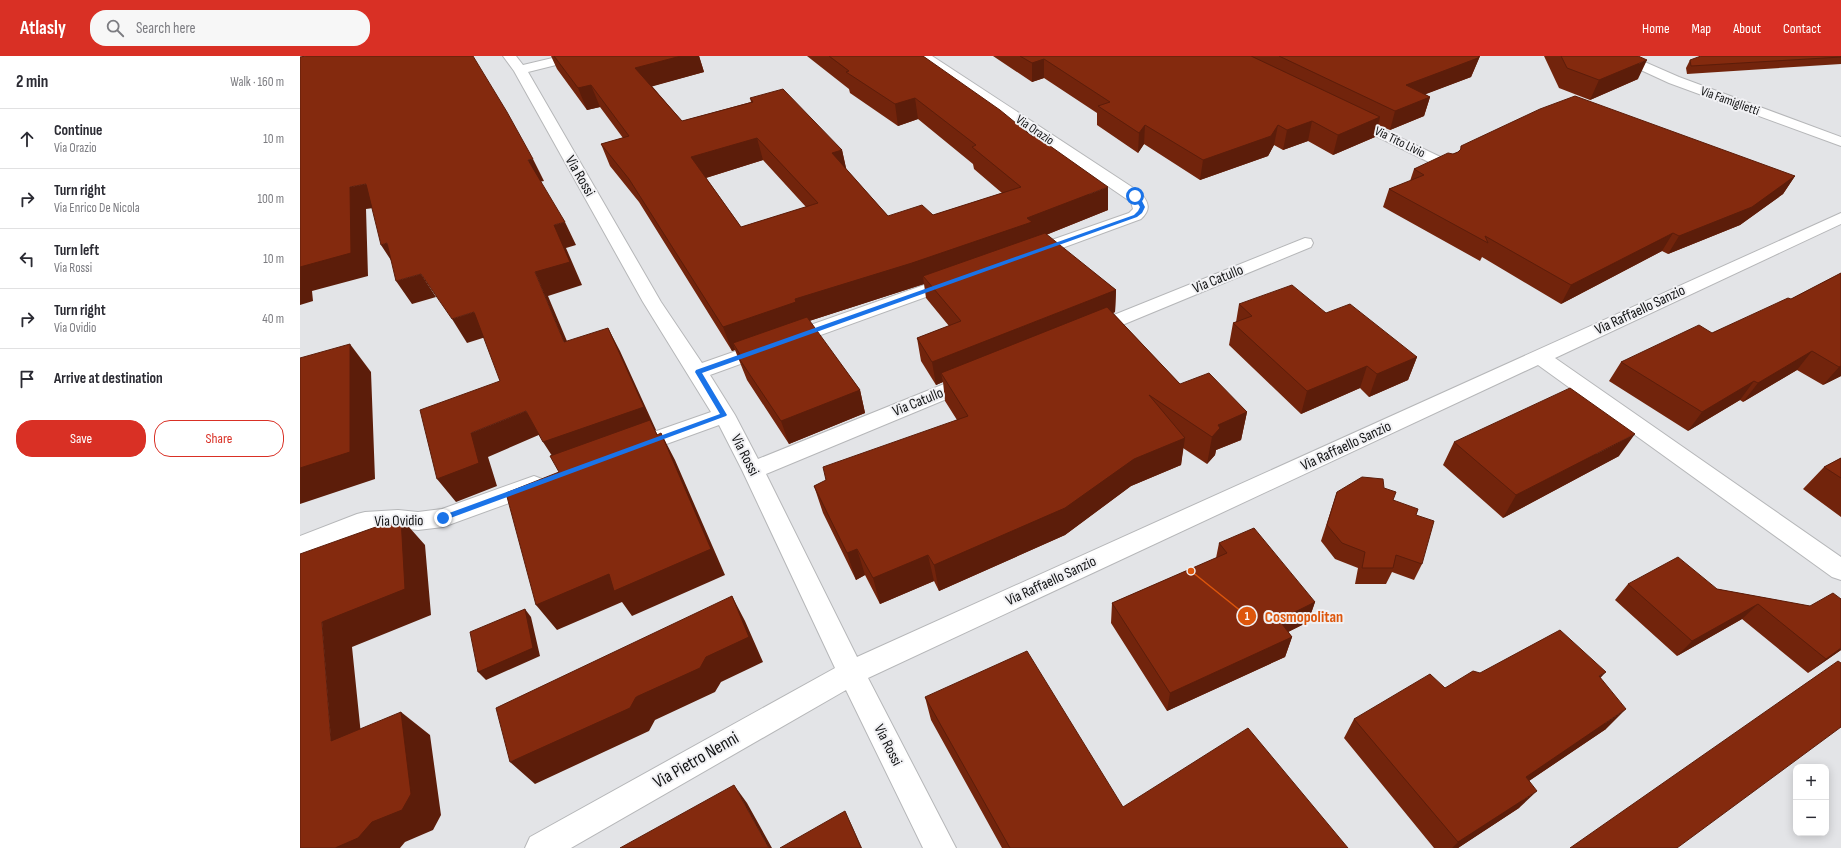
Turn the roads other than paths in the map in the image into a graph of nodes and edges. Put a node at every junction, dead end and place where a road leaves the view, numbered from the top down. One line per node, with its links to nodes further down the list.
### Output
1 (576, 56): 4 (street)
2 (924, 56): 10 (street, Via Orazio)
3 (1621, 56): 6 (street, Via Famiglietti)
4 (514, 63): 14 (street, Via Rossi)
5 (1338, 112): 7 (street, Via Tito Livio)
6 (1841, 142)
7 (1446, 165)
8 (1841, 218): 13 (street, Via Raffaello Sanzio)
9 (1305, 243): 12 (street, Via Catullo)
10 (1009, 261)
11 (972, 274): 14 (street)
12 (1074, 338)
13 (1540, 356): 21 (street); 22 (street, Via Raffaello Sanzio)
14 (698, 372): 16 (street, Via Rossi)
15 (987, 374): 18 (street, Via Catullo)
16 (724, 415): 17 (street); 18 (street, Via Rossi)
17 (613, 456)
18 (753, 470): 22 (street, Via Rossi)
19 (554, 477): 20 (street, Via Ovidio)
20 (300, 546)
21 (1841, 570)
22 (851, 672): 23 (street, Via Pietro Nenni); 24 (street, Via Rossi)
23 (541, 848)
24 (940, 848)

